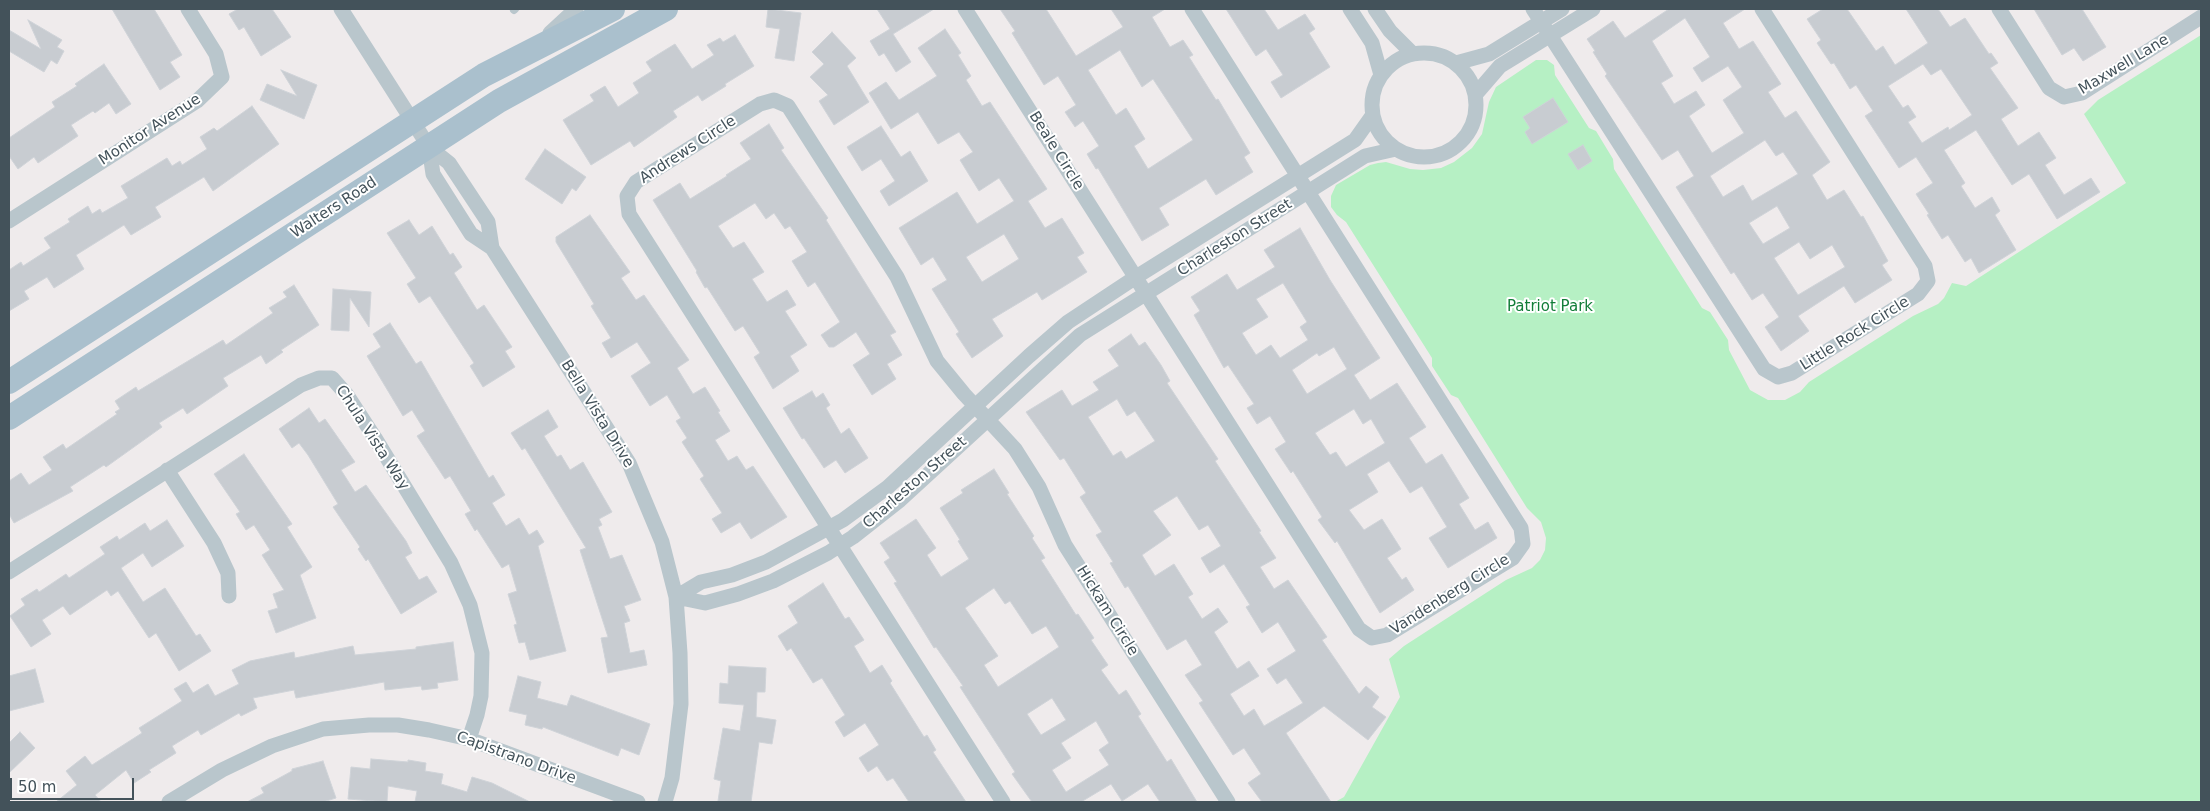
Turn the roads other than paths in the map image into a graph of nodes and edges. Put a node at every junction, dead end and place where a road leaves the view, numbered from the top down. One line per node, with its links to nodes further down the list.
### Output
1 (188, 9): 28 (street, Monitor Avenue)
2 (341, 9): 23 (street, Bella Vista Drive)
3 (576, 9): 17 (street, Walters Road)
4 (613, 9): 17 (main road, Walters Road)
5 (666, 9): 24 (main road, Walters Road)
6 (966, 9): 29 (street, Beale Circle)
7 (1192, 9): 26 (street)
8 (1350, 9): 20 (street)
9 (1375, 9): 18 (street)
10 (1562, 9): 14 (street)
11 (1593, 9): 16 (street)
12 (1762, 9): 16 (street, Little Rock Circle)
13 (1999, 9): 15 (street, Maxwell Lane)
14 (1537, 15): 16 (street); 19 (street)
15 (2201, 17)
16 (1550, 35): 21 (street)
17 (533, 49): 23 (main road, Walters Road)
18 (1413, 54): 19 (street); 20 (street)
19 (1456, 63): 21 (street)
20 (1382, 74): 22 (street)
21 (1475, 95): 25 (street)
22 (1372, 116): 25 (street); 26 (street, Charleston Street)
23 (412, 121): 24 (street, Bella Vista Drive); 31 (main road, Walters Road)
24 (429, 147): 33 (main road, Walters Road); 40 (street, Bella Vista Drive)
25 (1396, 149): 27 (street, Charleston Street)
26 (1297, 176): 27 (street); 29 (street, Charleston Street)
27 (1308, 192): 30 (street, Charleston Street); 30 (street, Vandenberg Circle)
28 (9, 221)
29 (1136, 277): 30 (street, Beale Circle); 32 (street, Charleston Street)
30 (1146, 294): 34 (street, Charleston Street)
31 (9, 382)
32 (975, 406): 34 (street, Andrews Circle); 36 (street, Charleston Street); 36 (street, Andrews Circle)
33 (9, 418)
34 (988, 420): 37 (street, Charleston Street); 46 (street, Hickam Circle)
35 (167, 470): 38 (street, Chula Vista Way); 39 (street); 41 (street, Chula Vista Way)
36 (828, 529): 37 (street, Andrews Circle); 40 (street, Charleston Street)
37 (839, 546): 40 (street, Charleston Street); 45 (street)
38 (9, 572)
39 (229, 596)
40 (676, 598): 44 (street, Bella Vista Drive)
41 (469, 739): 42 (street, Capistrano Drive); 43 (street, Capistrano Drive)
42 (169, 802)
43 (638, 802)
44 (665, 802)
45 (1003, 802)
46 (1228, 802)

